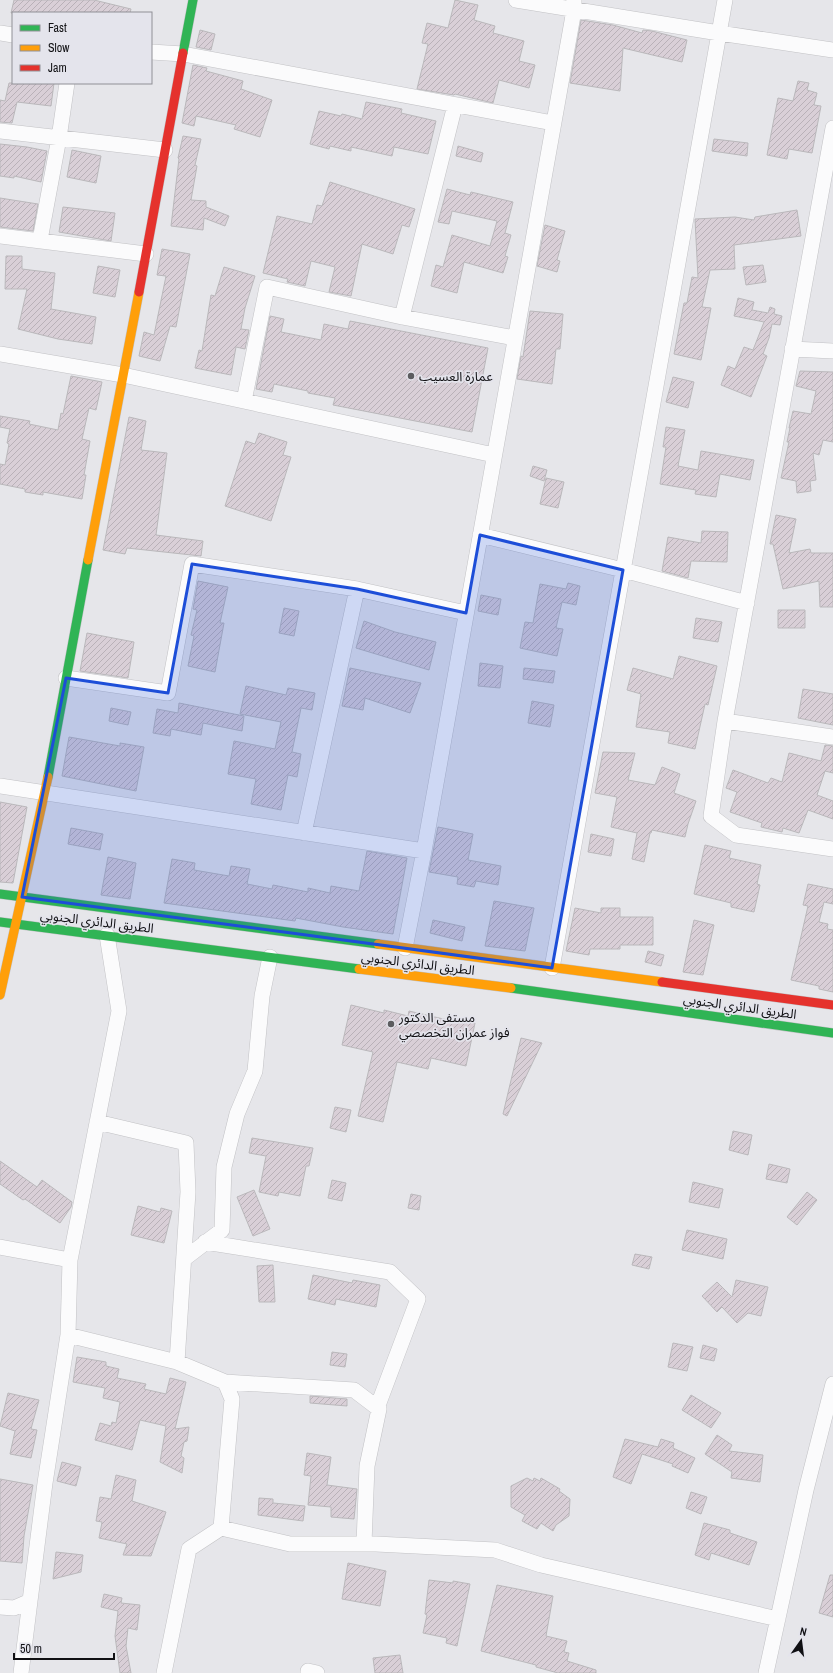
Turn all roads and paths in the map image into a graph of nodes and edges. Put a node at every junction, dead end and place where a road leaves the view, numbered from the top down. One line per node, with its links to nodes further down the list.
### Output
1 (193, 0): 10 (main road)
2 (516, 0): 4 (street)
3 (725, 0): 6 (street)
4 (574, 5): 6 (street); 13 (street)
5 (0, 33): 7 (street)
6 (719, 33): 8 (street); 30 (street)
7 (12, 36)
8 (833, 50)
9 (152, 52): 10 (street)
10 (183, 54): 12 (street); 17 (main road)
11 (67, 84): 16 (street)
12 (455, 105): 13 (street); 21 (street)
13 (554, 123): 22 (street)
14 (833, 128): 23 (street)
15 (0, 130): 16 (street)
16 (59, 138): 17 (street); 19 (street)
17 (165, 150): 20 (main road)
18 (0, 236): 19 (street)
19 (40, 240): 20 (street)
20 (146, 254): 26 (main road)
21 (402, 317): 22 (street); 27 (street)
22 (515, 338): 28 (street)
23 (792, 349): 24 (street); 32 (street)
24 (833, 351)
25 (0, 354): 26 (street)
26 (123, 375): 27 (street); 34 (main road)
27 (244, 401): 28 (street)
28 (494, 455): 29 (street)
29 (480, 535): 30 (street); 33 (street)
30 (623, 570): 32 (street); 49 (street)
31 (357, 589): 33 (street); 34 (street); 39 (street)
32 (746, 603): 35 (street)
33 (466, 613): 41 (street)
34 (66, 678): 38 (main road)
35 (725, 721): 36 (street); 40 (street)
36 (833, 737)
37 (0, 786): 38 (street)
38 (45, 793): 39 (street); 43 (main road)
39 (304, 833): 41 (street)
40 (833, 849)
41 (424, 851): 47 (street)
42 (0, 894): 43 (main road, الطريق الدائري الجنوبي)
43 (22, 897): 45 (main road); 47 (main road, الطريق الدائري الجنوبي)
44 (0, 922): 45 (main road, الطريق الدائري الجنوبي)
45 (16, 924): 46 (main road, الطريق الدائري الجنوبي); 50 (main road)
46 (107, 935): 48 (main road, الطريق الدائري الجنوبي); 53 (street)
47 (405, 948): 49 (main road, الطريق الدائري الجنوبي)
48 (270, 957): 52 (main road, الطريق الدائري الجنوبي); 54 (street)
49 (552, 968): 51 (main road, الطريق الدائري الجنوبي)
50 (0, 995)
51 (833, 1005)
52 (833, 1033)
53 (97, 1122): 56 (street); 57 (street)
54 (205, 1242): 56 (street); 62 (street)
55 (0, 1247): 57 (street)
56 (184, 1259): 59 (street)
57 (70, 1260): 58 (street)
58 (68, 1335): 59 (street); 65 (street)
59 (177, 1362): 60 (street)
60 (225, 1382): 62 (street); 63 (street)
61 (833, 1384): 67 (street)
62 (377, 1408): 64 (street)
63 (221, 1528): 64 (street); 69 (street)
64 (364, 1544): 67 (street)
65 (30, 1601): 66 (street); 68 (street)
66 (0, 1607)
67 (778, 1619): 72 (street)
68 (21, 1673)
69 (164, 1673)
70 (308, 1673): 71 (street)
71 (317, 1673)
72 (766, 1673)

